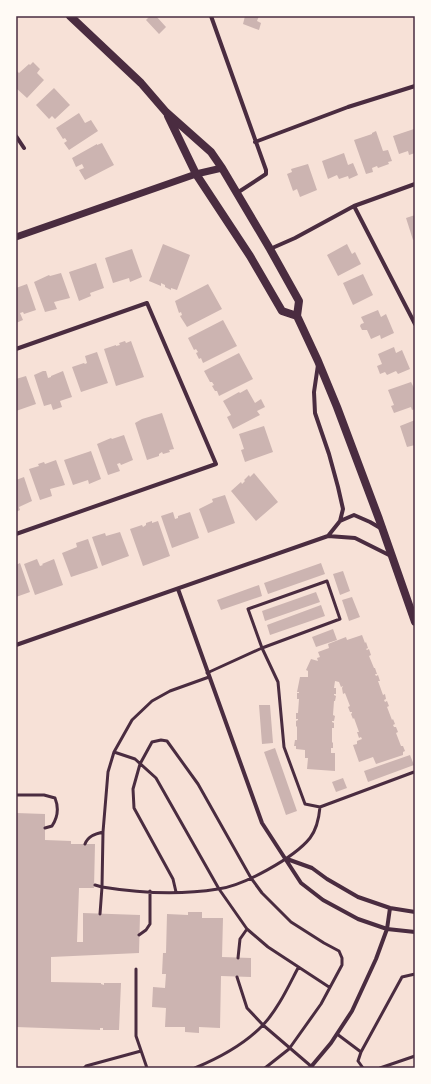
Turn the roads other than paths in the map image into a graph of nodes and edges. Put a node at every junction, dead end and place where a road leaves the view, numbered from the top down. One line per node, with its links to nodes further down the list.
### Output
1 (70, 16): 4 (main road)
2 (211, 16): 6 (street)
3 (415, 86): 6 (street)
4 (166, 112): 8 (main road); 9 (main road)
5 (16, 136): 7 (street)
6 (255, 142): 11 (street)
7 (24, 148)
8 (222, 168): 9 (street); 11 (main road)
9 (196, 174): 13 (street); 15 (main road)
10 (415, 184): 12 (street)
11 (237, 193): 14 (main road)
12 (354, 206): 14 (street); 16 (street)
13 (16, 237)
14 (270, 249): 15 (main road)
15 (297, 316): 18 (main road)
16 (415, 324)
17 (16, 348): 21 (street)
18 (318, 361): 19 (street); 20 (main road)
19 (340, 521): 20 (street); 22 (street)
20 (383, 530): 23 (main road)
21 (16, 534)
22 (328, 536): 23 (street); 24 (street)
23 (392, 556): 25 (main road)
24 (178, 589): 26 (street); 28 (street)
25 (415, 622)
26 (16, 645)
27 (262, 648): 27 (lane); 28 (lane); 33 (lane)
28 (208, 675): 29 (lane); 37 (street)
29 (114, 752): 30 (lane); 35 (lane)
30 (140, 764): 38 (lane); 41 (lane); 43 (lane)
31 (414, 772): 33 (lane)
32 (16, 795): 34 (lane)
33 (320, 807): 37 (lane)
34 (45, 828)
35 (103, 832): 36 (lane); 40 (lane)
36 (85, 844)
37 (286, 859): 38 (lane); 44 (street); 48 (street)
38 (251, 878): 41 (lane); 56 (lane)
39 (94, 885): 40 (lane)
40 (102, 887): 42 (lane); 46 (lane)
41 (219, 889): 43 (lane); 47 (lane)
42 (150, 891): 43 (lane); 50 (lane)
43 (176, 892)
44 (390, 908): 45 (street); 48 (street)
45 (415, 912)
46 (100, 914)
47 (247, 929): 51 (lane); 52 (lane)
48 (387, 929): 49 (street); 58 (street)
49 (415, 932)
50 (139, 935)
51 (238, 958)
52 (298, 968): 56 (lane); 57 (lane)
53 (136, 969): 60 (lane)
54 (415, 974): 61 (lane)
55 (238, 977): 57 (lane)
56 (329, 987): 59 (lane)
57 (262, 1025): 59 (lane); 66 (lane)
58 (337, 1034): 61 (lane); 63 (street)
59 (289, 1049): 63 (lane); 67 (lane)
60 (141, 1051): 64 (lane); 65 (lane)
61 (361, 1052): 68 (lane)
62 (415, 1056): 69 (lane)
63 (311, 1067)
64 (84, 1068)
65 (147, 1068)
66 (196, 1068)
67 (265, 1068)
68 (364, 1068)
69 (380, 1068)

